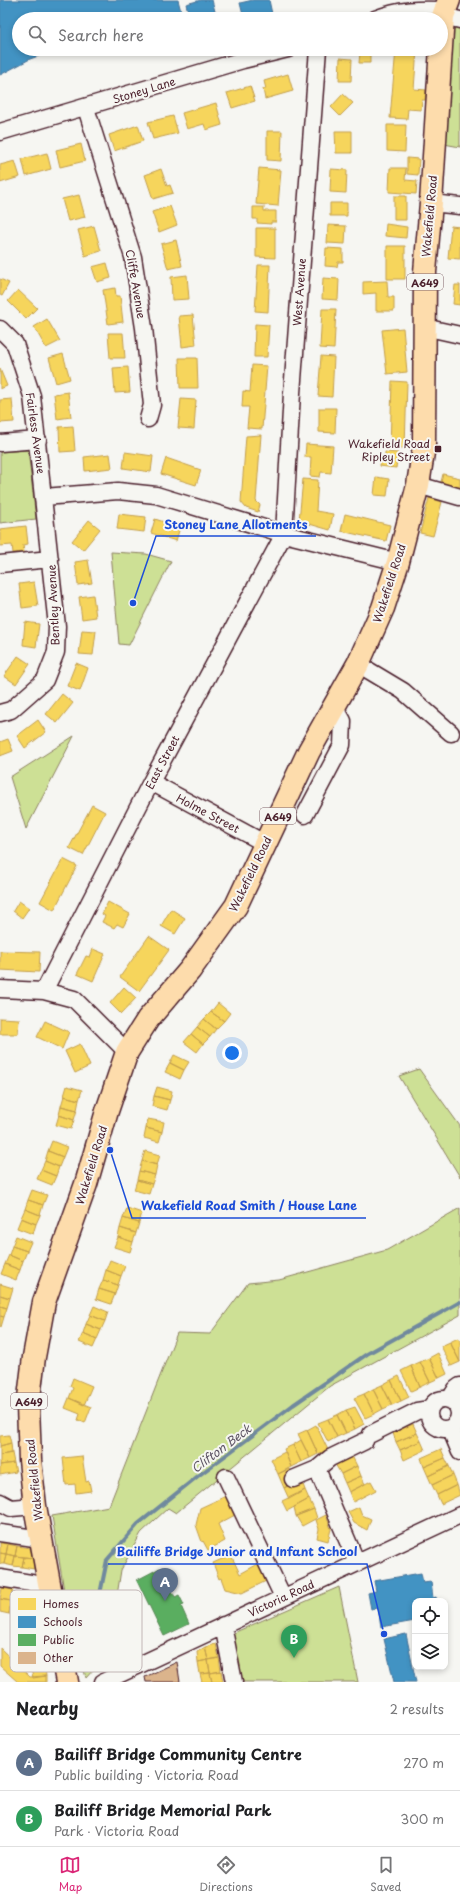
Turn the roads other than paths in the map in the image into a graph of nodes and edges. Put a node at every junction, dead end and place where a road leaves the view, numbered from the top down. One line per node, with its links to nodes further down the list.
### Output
1 (396, 12): 2 (street)
2 (449, 12): 3 (main road, Wakefield Road / A649)
3 (448, 23)
4 (259, 56): 7 (street, Stoney Lane)
5 (317, 56): 20 (street, West Avenue)
6 (445, 56): 9 (main road, Wakefield Road / A649)
7 (86, 108): 8 (street, Stoney Lane); 14 (street, Cliffe Avenue)
8 (0, 132)
9 (431, 203): 10 (street); 11 (main road, Wakefield Road / A649)
10 (460, 206)
11 (424, 327): 13 (street); 17 (main road, Wakefield Road / A649)
12 (0, 329): 15 (street, Fairless Avenue)
13 (460, 334)
14 (148, 418)
15 (38, 440): 16 (street); 18 (street, Fairless Avenue)
16 (0, 443)
17 (418, 485): 19 (street); 22 (main road, Wakefield Road / A649)
18 (44, 497): 20 (street); 21 (street, Bentley Avenue)
19 (460, 497)
20 (284, 534): 22 (street); 28 (street, East Street)
21 (50, 559): 23 (street); 26 (street, Bentley Avenue)
22 (398, 562): 24 (main road, Wakefield Road / A649)
23 (0, 564)
24 (358, 664): 25 (main road, Wakefield Road / A649); 27 (street)
25 (335, 707): 29 (street); 30 (main road, Wakefield Road / A649)
26 (0, 714)
27 (451, 733)
28 (151, 782): 30 (street, Holme Street); 32 (street, East Street)
29 (304, 815)
30 (264, 843): 33 (main road, Wakefield Road / A649)
31 (0, 989): 32 (street)
32 (44, 991): 33 (street)
33 (127, 1052): 43 (main road, Wakefield Road / A649)
34 (460, 1386): 35 (street)
35 (449, 1400): 36 (street); 37 (street)
36 (430, 1409): 37 (street); 39 (street)
37 (450, 1428): 38 (street)
38 (460, 1452)
39 (317, 1469): 41 (street); 47 (street)
40 (226, 1477): 51 (street)
41 (293, 1479)
42 (0, 1502): 43 (street)
43 (35, 1506): 46 (main road, Wakefield Road / A649)
44 (460, 1515): 47 (street, Victoria Road)
45 (0, 1533): 46 (street)
46 (41, 1539): 49 (main road, Wakefield Road / A649)
47 (357, 1563): 51 (street, Victoria Road)
48 (0, 1578): 49 (street)
49 (49, 1586): 50 (main road, Wakefield Road / A649)
50 (50, 1590)
51 (283, 1597): 52 (street, Victoria Road)
52 (223, 1625): 53 (street, Victoria Road); 56 (street)
53 (142, 1664)
54 (125, 1672): 55 (street, Victoria Road)
55 (104, 1682)
56 (234, 1682)

